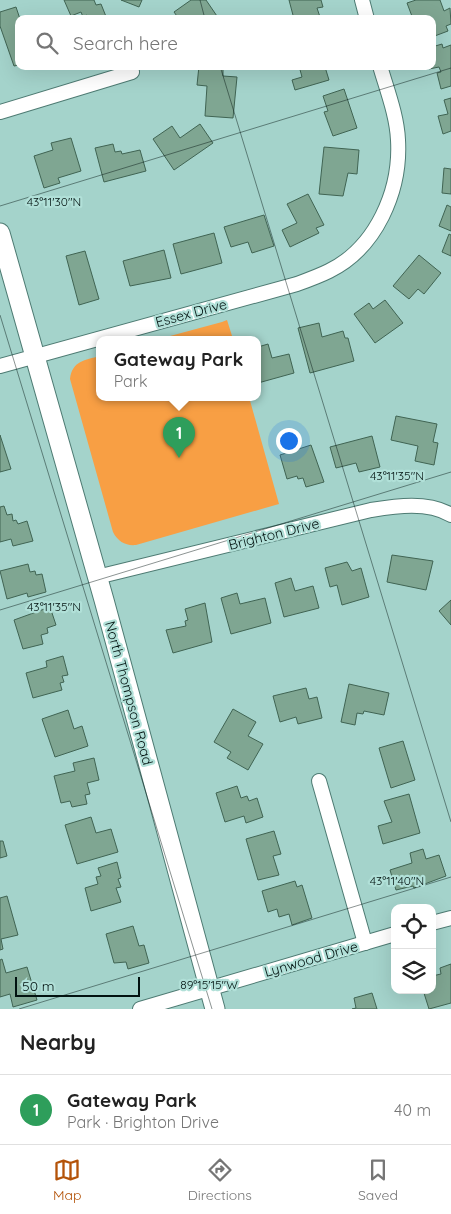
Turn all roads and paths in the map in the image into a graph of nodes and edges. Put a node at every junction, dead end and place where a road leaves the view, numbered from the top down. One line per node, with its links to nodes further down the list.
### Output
1 (362, 0): 2 (street)
2 (366, 15)
3 (381, 70): 7 (street, Essex Drive)
4 (132, 72): 5 (street)
5 (0, 112)
6 (0, 233): 9 (street, North Thompson Road)
7 (104, 336)
8 (96, 338): 9 (street, Essex Drive)
9 (34, 355): 10 (street, Essex Drive); 12 (street, North Thompson Road)
10 (0, 366)
11 (451, 515): 12 (street, Brighton Drive)
12 (97, 577): 18 (street, North Thompson Road)
13 (319, 781): 17 (street)
14 (451, 918): 15 (street)
15 (436, 922)
16 (391, 935): 17 (street, Lynwood Drive)
17 (365, 943): 18 (street, Lynwood Drive)
18 (209, 989): 19 (street, Lynwood Drive); 20 (street, North Thompson Road)
19 (140, 1009)
20 (215, 1009)

